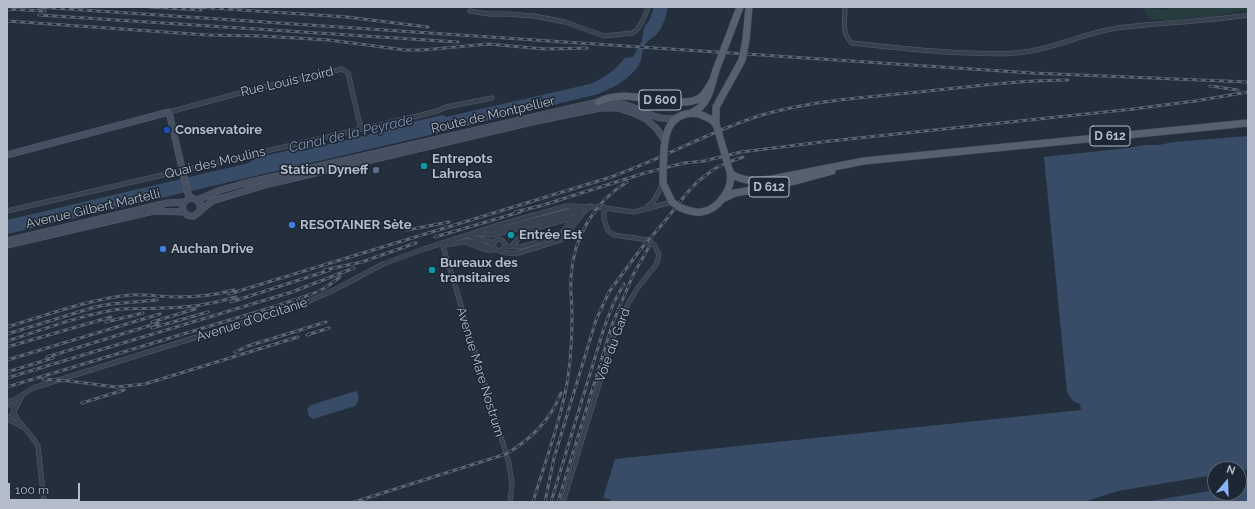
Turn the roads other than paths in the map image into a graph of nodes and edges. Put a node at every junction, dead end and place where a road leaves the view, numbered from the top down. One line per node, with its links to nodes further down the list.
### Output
1 (648, 7): 5 (street)
2 (740, 7): 7 (main road, D 600, bridge)
3 (749, 7): 14 (main road, bridge)
4 (845, 7): 6 (street)
5 (470, 11)
6 (1248, 15)
7 (713, 80): 9 (main road, D 600); 11 (main road, D 600)
8 (492, 98): 15 (street, Quai des Moulins)
9 (598, 102): 12 (main road, Route de Montpellier); 22 (main road, Route de Montpellier)
10 (169, 112): 15 (street, Rue Louis Izoird); 17 (main road); 20 (main road)
11 (693, 112): 12 (main road); 14 (main road)
12 (677, 118): 16 (main road)
13 (1248, 123): 18 (main road, D 612)
14 (716, 126): 19 (main road, bridge)
15 (361, 129): 20 (street, Quai des Moulins)
16 (664, 145): 21 (main road, bridge); 29 (main road, Route de Montpellier)
17 (7, 155)
18 (882, 159): 19 (main road, D 612); 23 (main road, D 612)
19 (730, 172): 23 (main road)
20 (184, 173): 22 (main road); 30 (street, Quai des Moulins)
21 (663, 183): 24 (main road); 28 (street)
22 (190, 198): 29 (main road); 31 (main road); 35 (main road, Avenue Gilbert Martelli)
23 (722, 199): 24 (main road, bridge)
24 (672, 202): 28 (street, Avenue d'Occitanie)
25 (591, 206): 26 (street, Avenue d'Occitanie); 27 (street, Avenue d'Occitanie); 41 (street)
26 (582, 207): 32 (street); 33 (street, Avenue d'Occitanie); 33 (street, Avenue d'Occitanie)
27 (604, 208): 28 (street, Avenue d'Occitanie); 49 (street, Voie du Gard)
28 (645, 209)
29 (200, 210): 31 (main road)
30 (7, 211)
31 (184, 212): 38 (main road, Avenue Gilbert Martelli)
32 (575, 217): 40 (street); 40 (street)
33 (476, 233): 34 (street, Avenue d'Occitanie)
34 (467, 235): 36 (street); 37 (street, Avenue d'Occitanie)
35 (7, 241)
36 (494, 243): 39 (street); 41 (street)
37 (442, 244): 41 (street); 42 (street, Avenue d'Occitanie); 48 (street, Avenue Mare Nostrum)
38 (7, 245)
39 (504, 246): 40 (street); 41 (street)
40 (512, 246)
41 (496, 250)
42 (24, 394): 43 (street, Avenue d'Occitanie); 44 (street)
43 (7, 402): 44 (street, Avenue d'Occitanie)
44 (14, 412): 45 (street); 46 (street, Avenue d'Occitanie)
45 (7, 419): 46 (street)
46 (26, 430): 47 (street, Avenue d'Occitanie)
47 (44, 502)
48 (510, 502)
49 (563, 502)

